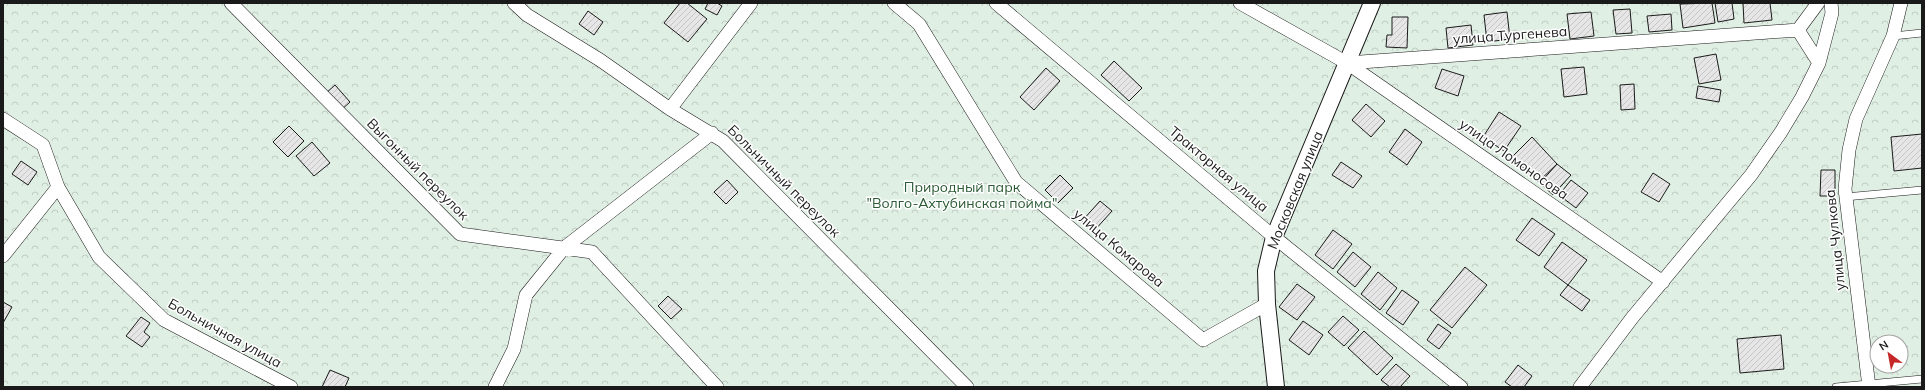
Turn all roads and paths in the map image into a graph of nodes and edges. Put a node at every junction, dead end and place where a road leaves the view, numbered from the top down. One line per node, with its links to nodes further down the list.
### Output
1 (231, 3): 25 (street, Выгонный переулок)
2 (514, 3): 18 (street, Больничный переулок)
3 (751, 3): 18 (street)
4 (894, 3): 28 (street, улица Комарова)
5 (996, 3): 24 (street, Тракторная улица)
6 (1240, 3): 12 (street)
7 (1261, 3): 12 (street)
8 (1372, 3): 16 (street, Московская улица)
9 (1818, 3): 13 (street)
10 (1830, 3): 17 (street)
11 (1901, 3): 15 (street, улица Чулкова)
12 (1261, 16): 16 (street)
13 (1798, 30): 16 (street, улица Тургенева); 17 (street)
14 (1922, 34): 15 (lane)
15 (1893, 36): 23 (street, улица Чулкова)
16 (1347, 63): 24 (street, Московская улица); 27 (street, улица Ломоносова)
17 (1819, 63): 27 (street)
18 (670, 109): 20 (street, Больничный переулок)
19 (3, 119): 21 (street, Больничная улица)
20 (712, 133): 25 (street); 34 (street, Больничный переулок)
21 (58, 187): 26 (street); 31 (street, Больничная улица)
22 (1922, 190): 23 (lane)
23 (1845, 197): 30 (street, улица Чулкова)
24 (1274, 237): 28 (street, Московская улица); 36 (street, Тракторная улица)
25 (564, 248): 32 (street); 33 (street, Выгонный переулок)
26 (3, 256)
27 (1663, 282): 37 (street)
28 (1267, 304): 35 (street, Московская улица)
29 (1922, 379): 30 (lane)
30 (1869, 386): 38 (lane)
31 (291, 387)
32 (495, 387)
33 (717, 387)
34 (967, 387)
35 (1276, 387)
36 (1461, 387)
37 (1580, 387)
38 (1836, 387)

